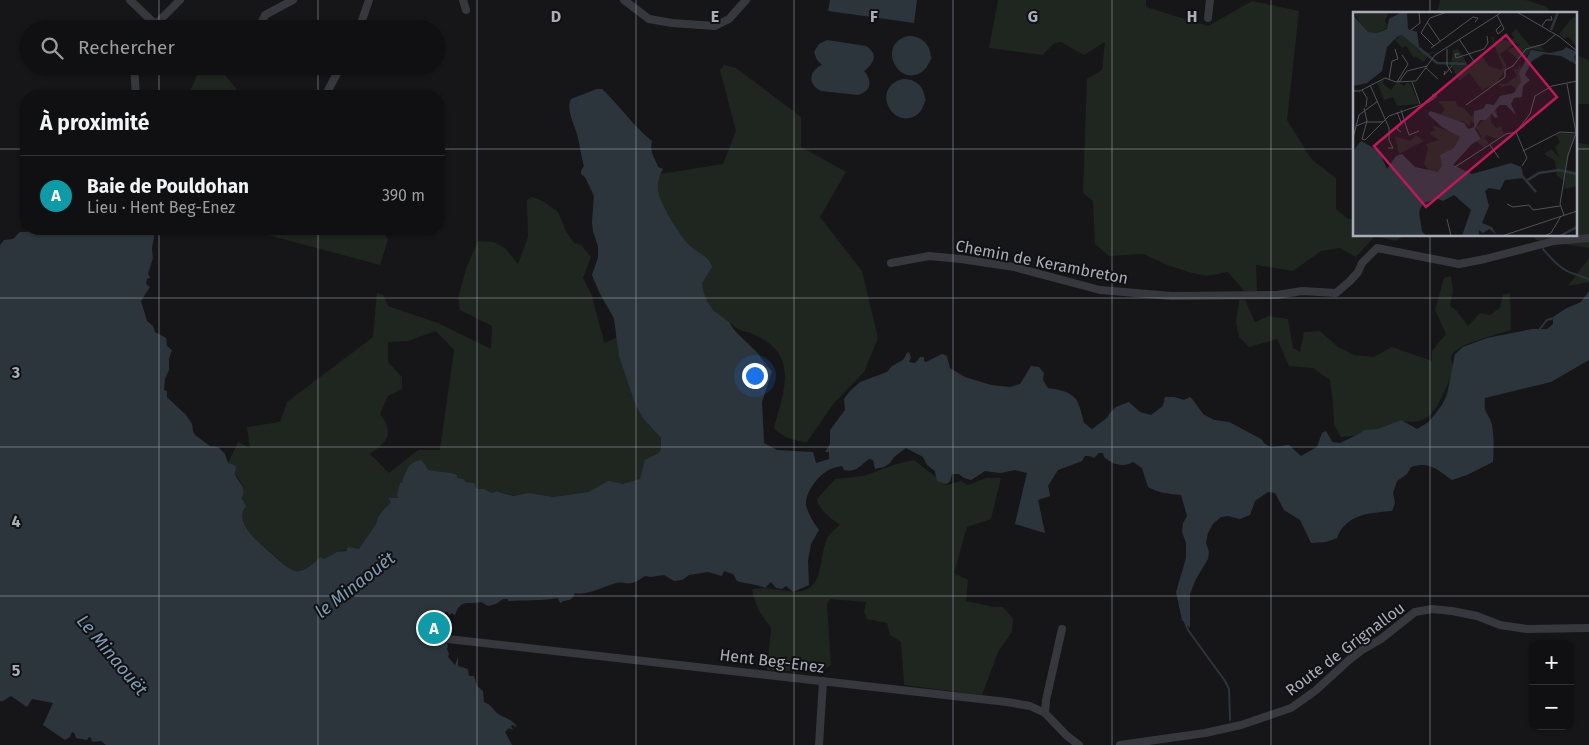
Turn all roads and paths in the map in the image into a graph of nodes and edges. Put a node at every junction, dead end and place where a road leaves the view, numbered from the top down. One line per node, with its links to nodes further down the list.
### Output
1 (130, 0): 11 (street)
2 (180, 0): 12 (street)
3 (293, 0): 13 (street)
4 (369, 0): 14 (street)
5 (463, 0): 9 (street)
6 (624, 0): 7 (street)
7 (746, 0)
8 (1210, 0): 10 (street)
9 (466, 10)
10 (1208, 18)
11 (148, 20)
12 (159, 20)
13 (262, 20)
14 (362, 20)
15 (135, 75): 17 (street)
16 (336, 75): 18 (street)
17 (136, 90)
18 (328, 90)
19 (1589, 238): 20 (street, Chemin de Kerambreton)
20 (891, 264)
21 (1589, 628): 26 (street, Route de Grignallou)
22 (1062, 629): 25 (street)
23 (448, 639): 24 (street, Hent Beg-Enez)
24 (823, 681): 25 (street, Hent Beg-Enez); 27 (street)
25 (1045, 713): 28 (street, Hent Beg-Enez)
26 (1178, 741): 29 (street, Route de Grignallou)
27 (819, 745)
28 (1079, 745)
29 (1120, 745)

